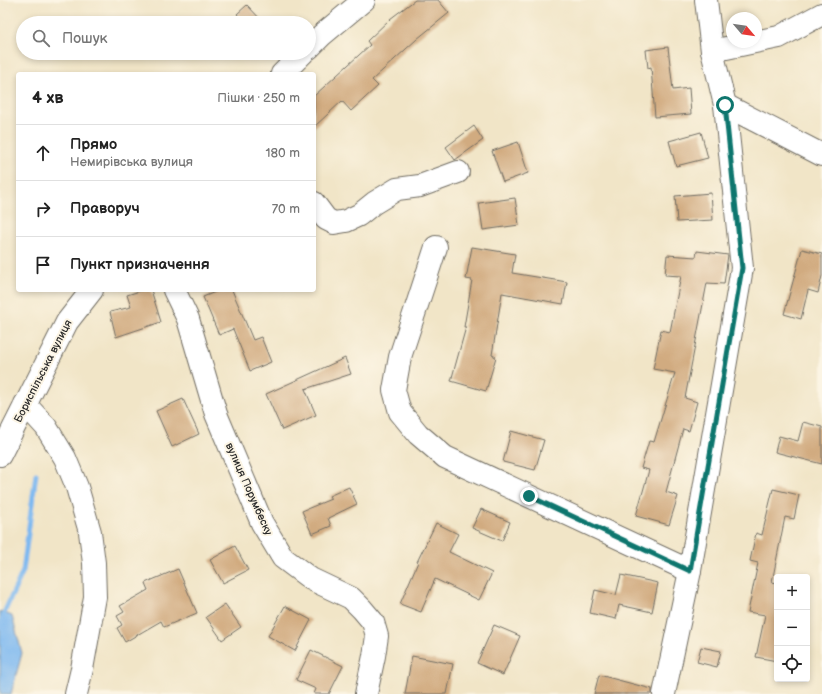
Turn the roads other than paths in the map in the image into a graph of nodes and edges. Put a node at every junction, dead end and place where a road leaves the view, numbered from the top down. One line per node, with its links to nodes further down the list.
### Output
1 (364, 0): 4 (street)
2 (706, 0): 5 (street)
3 (822, 14): 5 (street)
4 (316, 41)
5 (712, 51): 8 (street)
6 (296, 60): 7 (street)
7 (284, 72)
8 (725, 105): 9 (street); 17 (street)
9 (822, 155)
10 (458, 172): 11 (street)
11 (316, 206)
12 (436, 247): 17 (street)
13 (90, 292): 15 (street, Бориспільська вулиця)
14 (175, 292): 19 (street, вулиця Порумбеску)
15 (26, 404): 16 (street, Бориспільська вулиця); 18 (street)
16 (0, 455)
17 (690, 571): 20 (street)
18 (76, 694)
19 (366, 694)
20 (664, 694)

